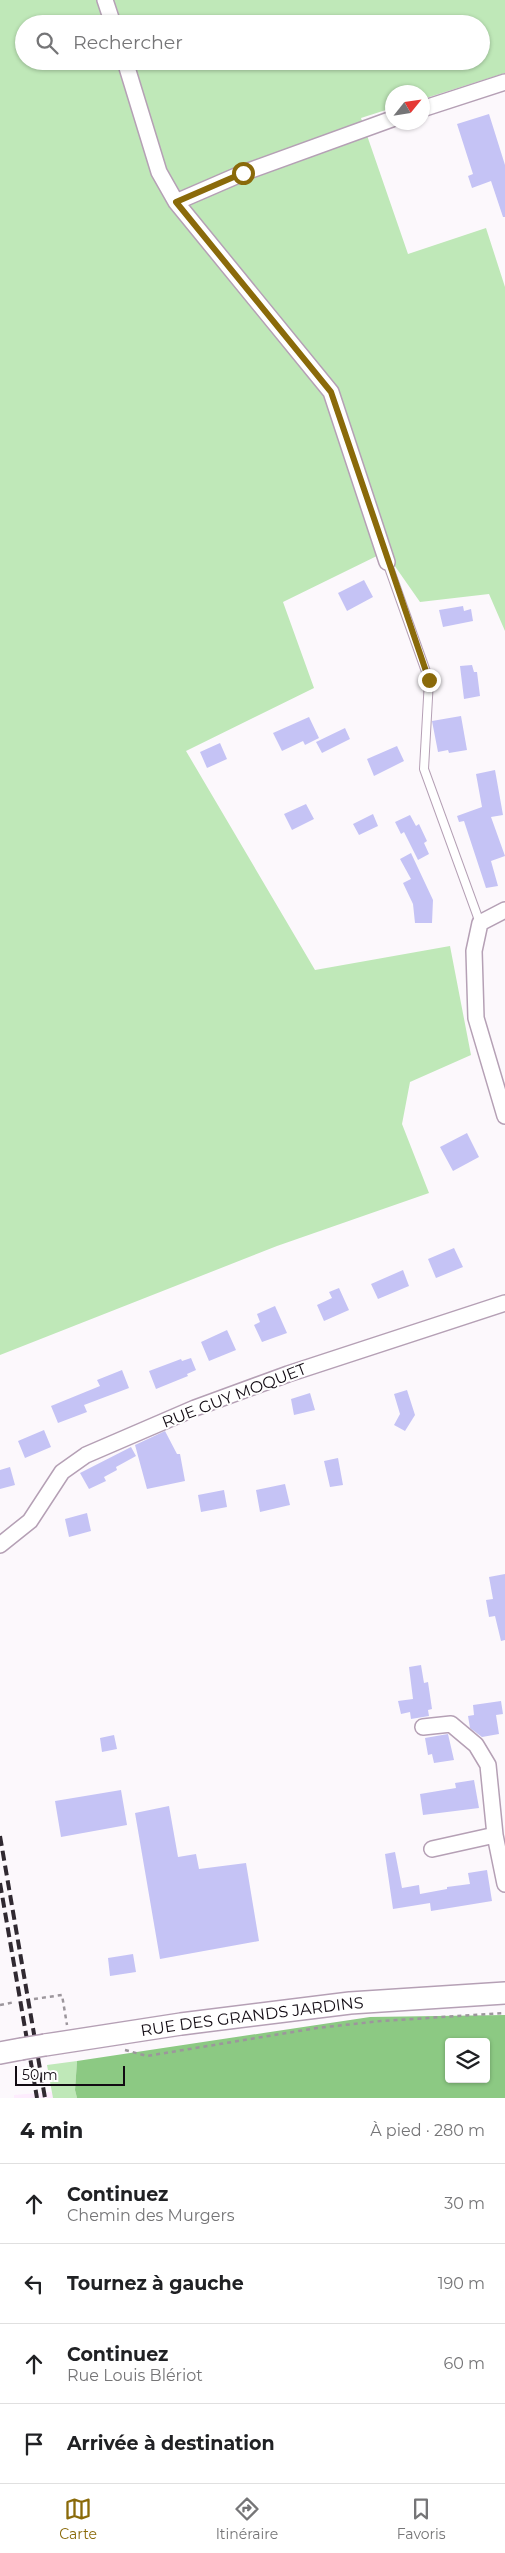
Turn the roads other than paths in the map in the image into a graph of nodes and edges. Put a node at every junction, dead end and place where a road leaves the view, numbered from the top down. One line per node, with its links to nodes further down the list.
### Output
1 (105, 0): 2 (street)
2 (110, 15)
3 (128, 70): 7 (street)
4 (505, 82): 5 (street)
5 (430, 106)
6 (385, 122): 7 (street)
7 (176, 202): 8 (street)
8 (387, 562): 10 (lane)
9 (505, 910): 10 (street)
10 (480, 923): 11 (street)
11 (505, 1116)
12 (505, 1303): 13 (street, RUE GUY MOQUET)
13 (0, 1545)
14 (423, 1727): 15 (street)
15 (495, 1835): 16 (street); 17 (street)
16 (432, 1849)
17 (505, 1884)
18 (505, 1993): 19 (main road, RUE DES GRANDS JARDINS, bridge)
19 (0, 2053)

